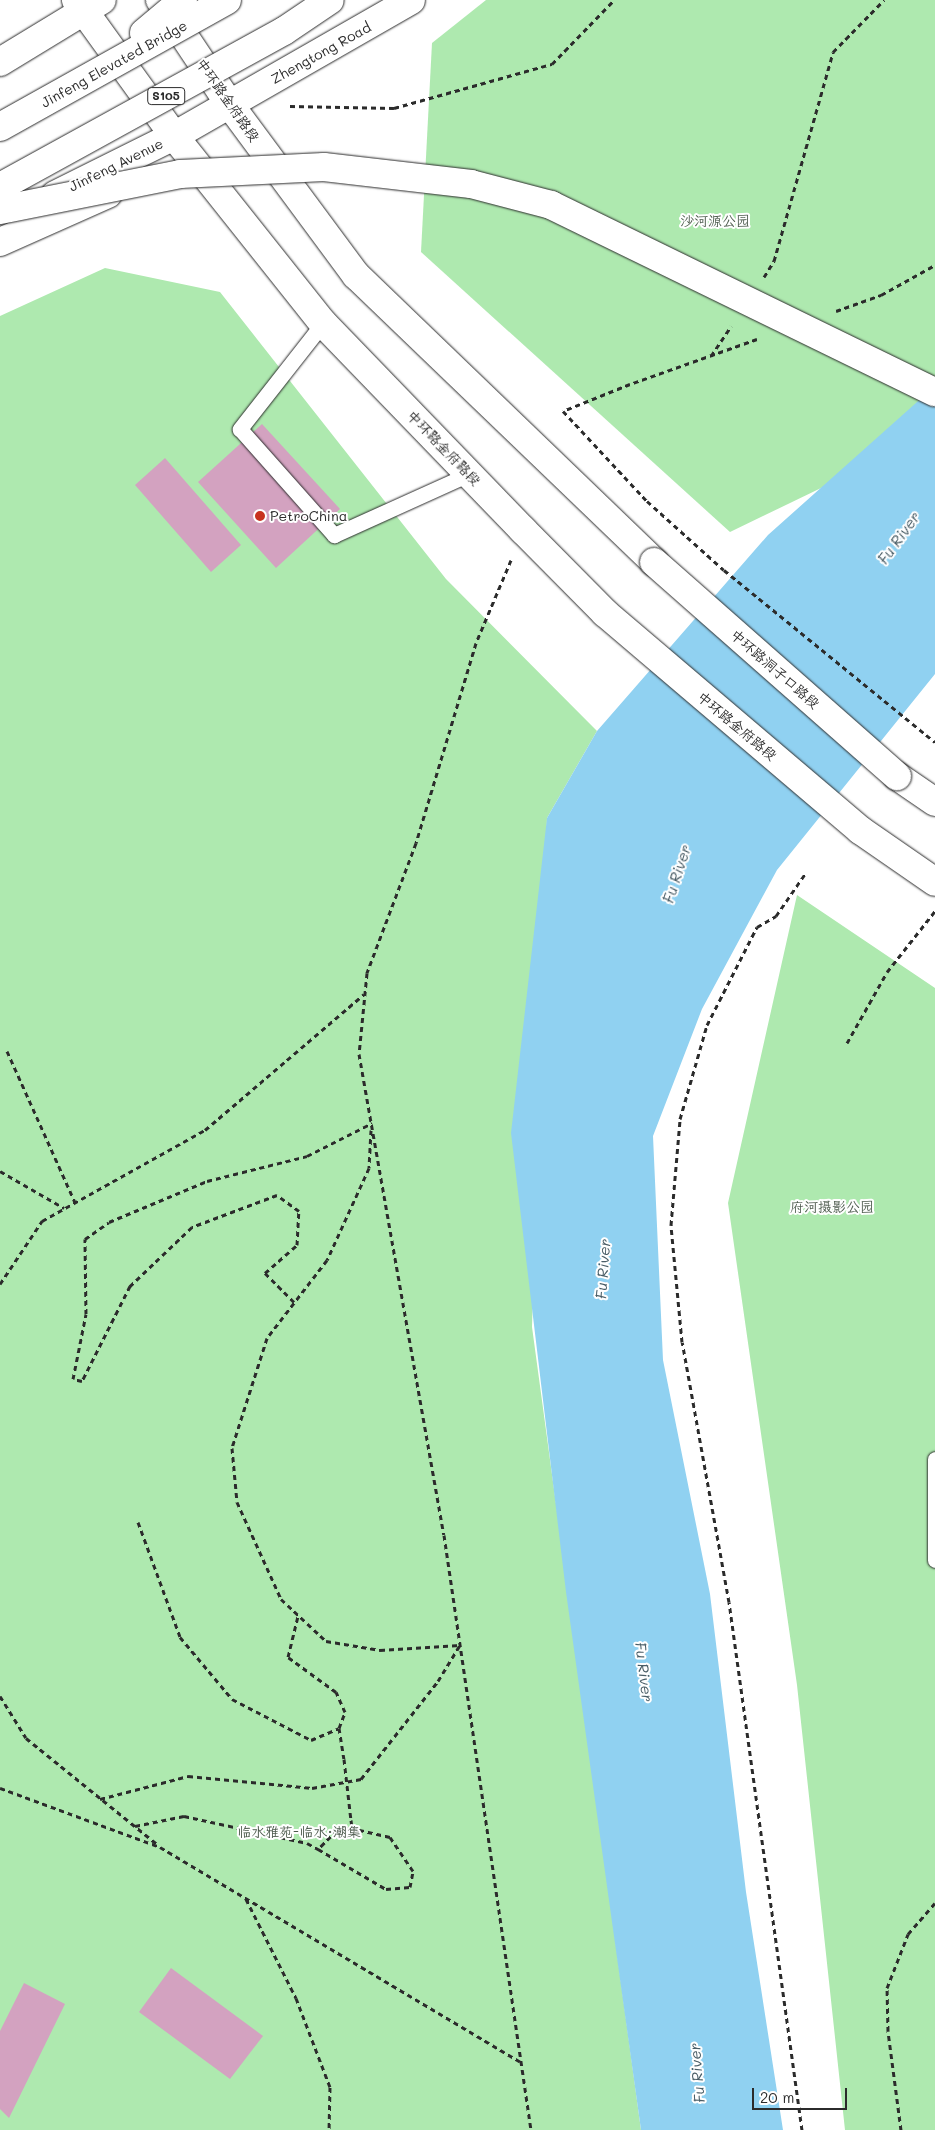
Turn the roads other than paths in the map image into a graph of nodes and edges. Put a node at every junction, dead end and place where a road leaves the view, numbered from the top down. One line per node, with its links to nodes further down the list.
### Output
1 (160, 0): 9 (main road, 中环路金府路段)
2 (184, 0): 8 (main road, bridge)
3 (227, 0): 8 (main road, Jinfeng Elevated Bridge, bridge)
4 (330, 0): 13 (main road, S105, bridge)
5 (411, 0): 9 (main road, Zhengtong Road / S105)
6 (87, 4): 7 (main road); 11 (main road, 中环路金府路段)
7 (0, 62)
8 (88, 80): 10 (main road, Jinfeng Elevated Bridge, bridge)
9 (230, 105): 11 (main road, Jinfeng Avenue / S105); 20 (main road, 中环路金府路段)
10 (0, 127)
11 (174, 136): 15 (main road, Jinfeng Avenue / S105); 17 (main road, 中环路金府路段)
12 (141, 180): 14 (main road, bridge); 16 (main road, bridge); 18 (main road, bridge)
13 (0, 187)
14 (0, 210)
15 (0, 222)
16 (0, 242)
17 (323, 323): 19 (main road, 中环路金府路段); 19 (lane)
18 (935, 392)
19 (469, 474): 22 (main road, 中环路金府路段)
20 (654, 562): 21 (main road, 中环路洞子口路段, bridge)
21 (935, 802)
22 (935, 882)
23 (935, 1459): 24 (lane)
24 (935, 1560)

